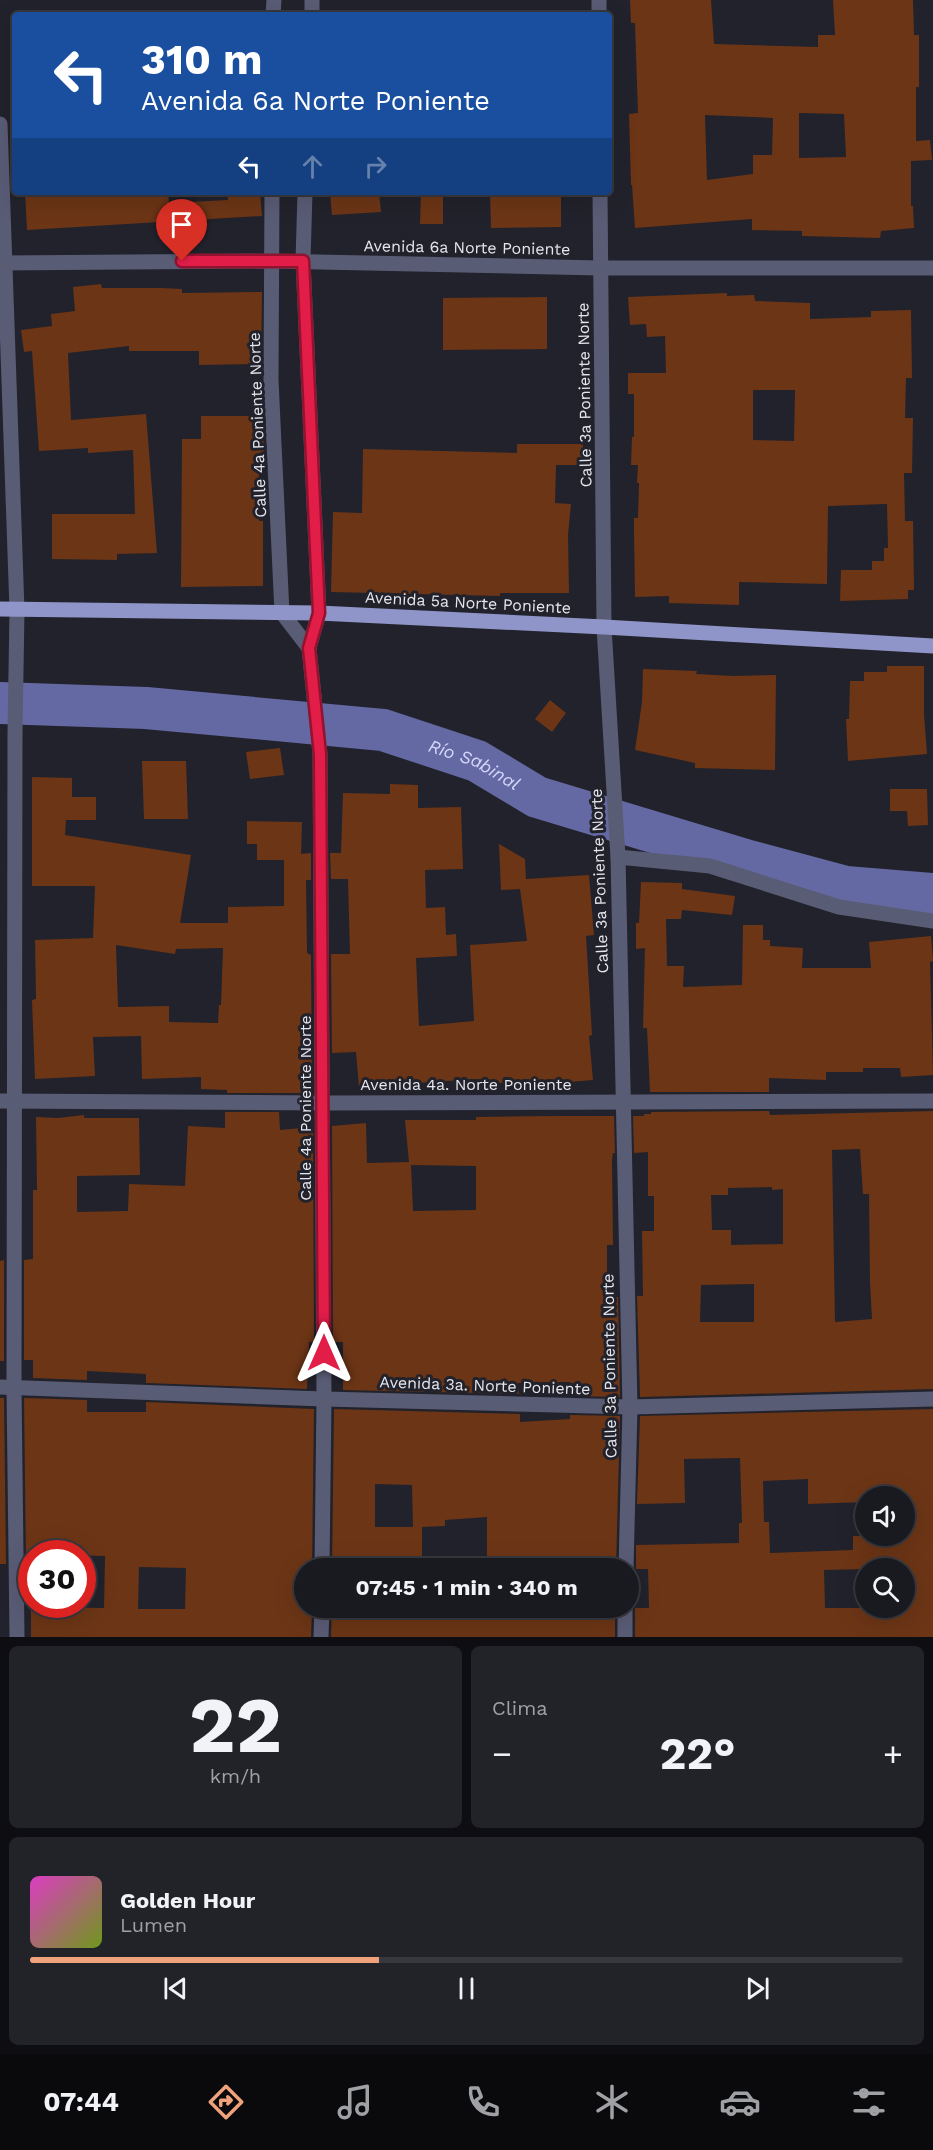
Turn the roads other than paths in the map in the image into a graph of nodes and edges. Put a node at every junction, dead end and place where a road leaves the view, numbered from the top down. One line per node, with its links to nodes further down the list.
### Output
1 (0, 124): 7 (street)
2 (272, 195): 5 (street, Calle 4a Poniente Norte)
3 (305, 195): 6 (street, Calle 4a Poniente Norte)
4 (600, 195): 8 (street, Calle 3a Poniente Norte)
5 (272, 261): 6 (street, Avenida 6a Norte Poniente); 7 (street, Avenida 6a Norte Poniente); 12 (street, Calle 4a Poniente Norte)
6 (303, 261): 8 (street, Avenida 6a Norte Poniente); 13 (street, Calle 4a Poniente Norte)
7 (2, 263): 11 (street)
8 (600, 268): 9 (street, Avenida 6a Norte Poniente); 14 (street, Calle 3a Poniente Norte)
9 (933, 268)
10 (0, 609): 11 (main road, Avenida 5a Norte Poniente)
11 (17, 610): 12 (main road, Avenida 5a Norte Poniente); 19 (street)
12 (282, 613): 13 (main road, Avenida 5a Norte Poniente); 16 (street, Calle 4a Poniente Norte)
13 (319, 613): 14 (main road, Avenida 5a Norte Poniente); 16 (street, Calle 4a Poniente Norte)
14 (604, 627): 15 (main road, Avenida 5a Norte Poniente); 17 (street, Calle 3a Poniente Norte)
15 (933, 646)
16 (309, 648): 22 (street, Calle 4a Poniente Norte)
17 (618, 850): 18 (street); 20 (street, Calle 3a Poniente Norte)
18 (933, 921)
19 (7, 1101): 22 (street, Avenida 4a. Norte Poniente); 23 (street)
20 (622, 1101): 21 (street, Avenida 4a. Norte Poniente); 22 (street, Avenida 4a. Norte Poniente); 26 (street, Calle 3a Poniente Norte)
21 (933, 1101)
22 (323, 1103): 24 (street, Calle 4a Poniente Norte)
23 (7, 1387): 24 (street, Avenida 3a. Norte Poniente); 31 (street)
24 (324, 1399): 26 (street, Avenida 3a. Norte Poniente); 27 (street, Calle 4a Poniente Norte)
25 (933, 1399): 26 (street, Avenida 3a. Norte Poniente)
26 (630, 1407): 28 (street, Calle 3a Poniente Norte)
27 (322, 1558)
28 (626, 1558)
29 (322, 1618): 32 (street)
30 (625, 1618): 33 (street)
31 (16, 1637)
32 (321, 1637)
33 (625, 1637)

